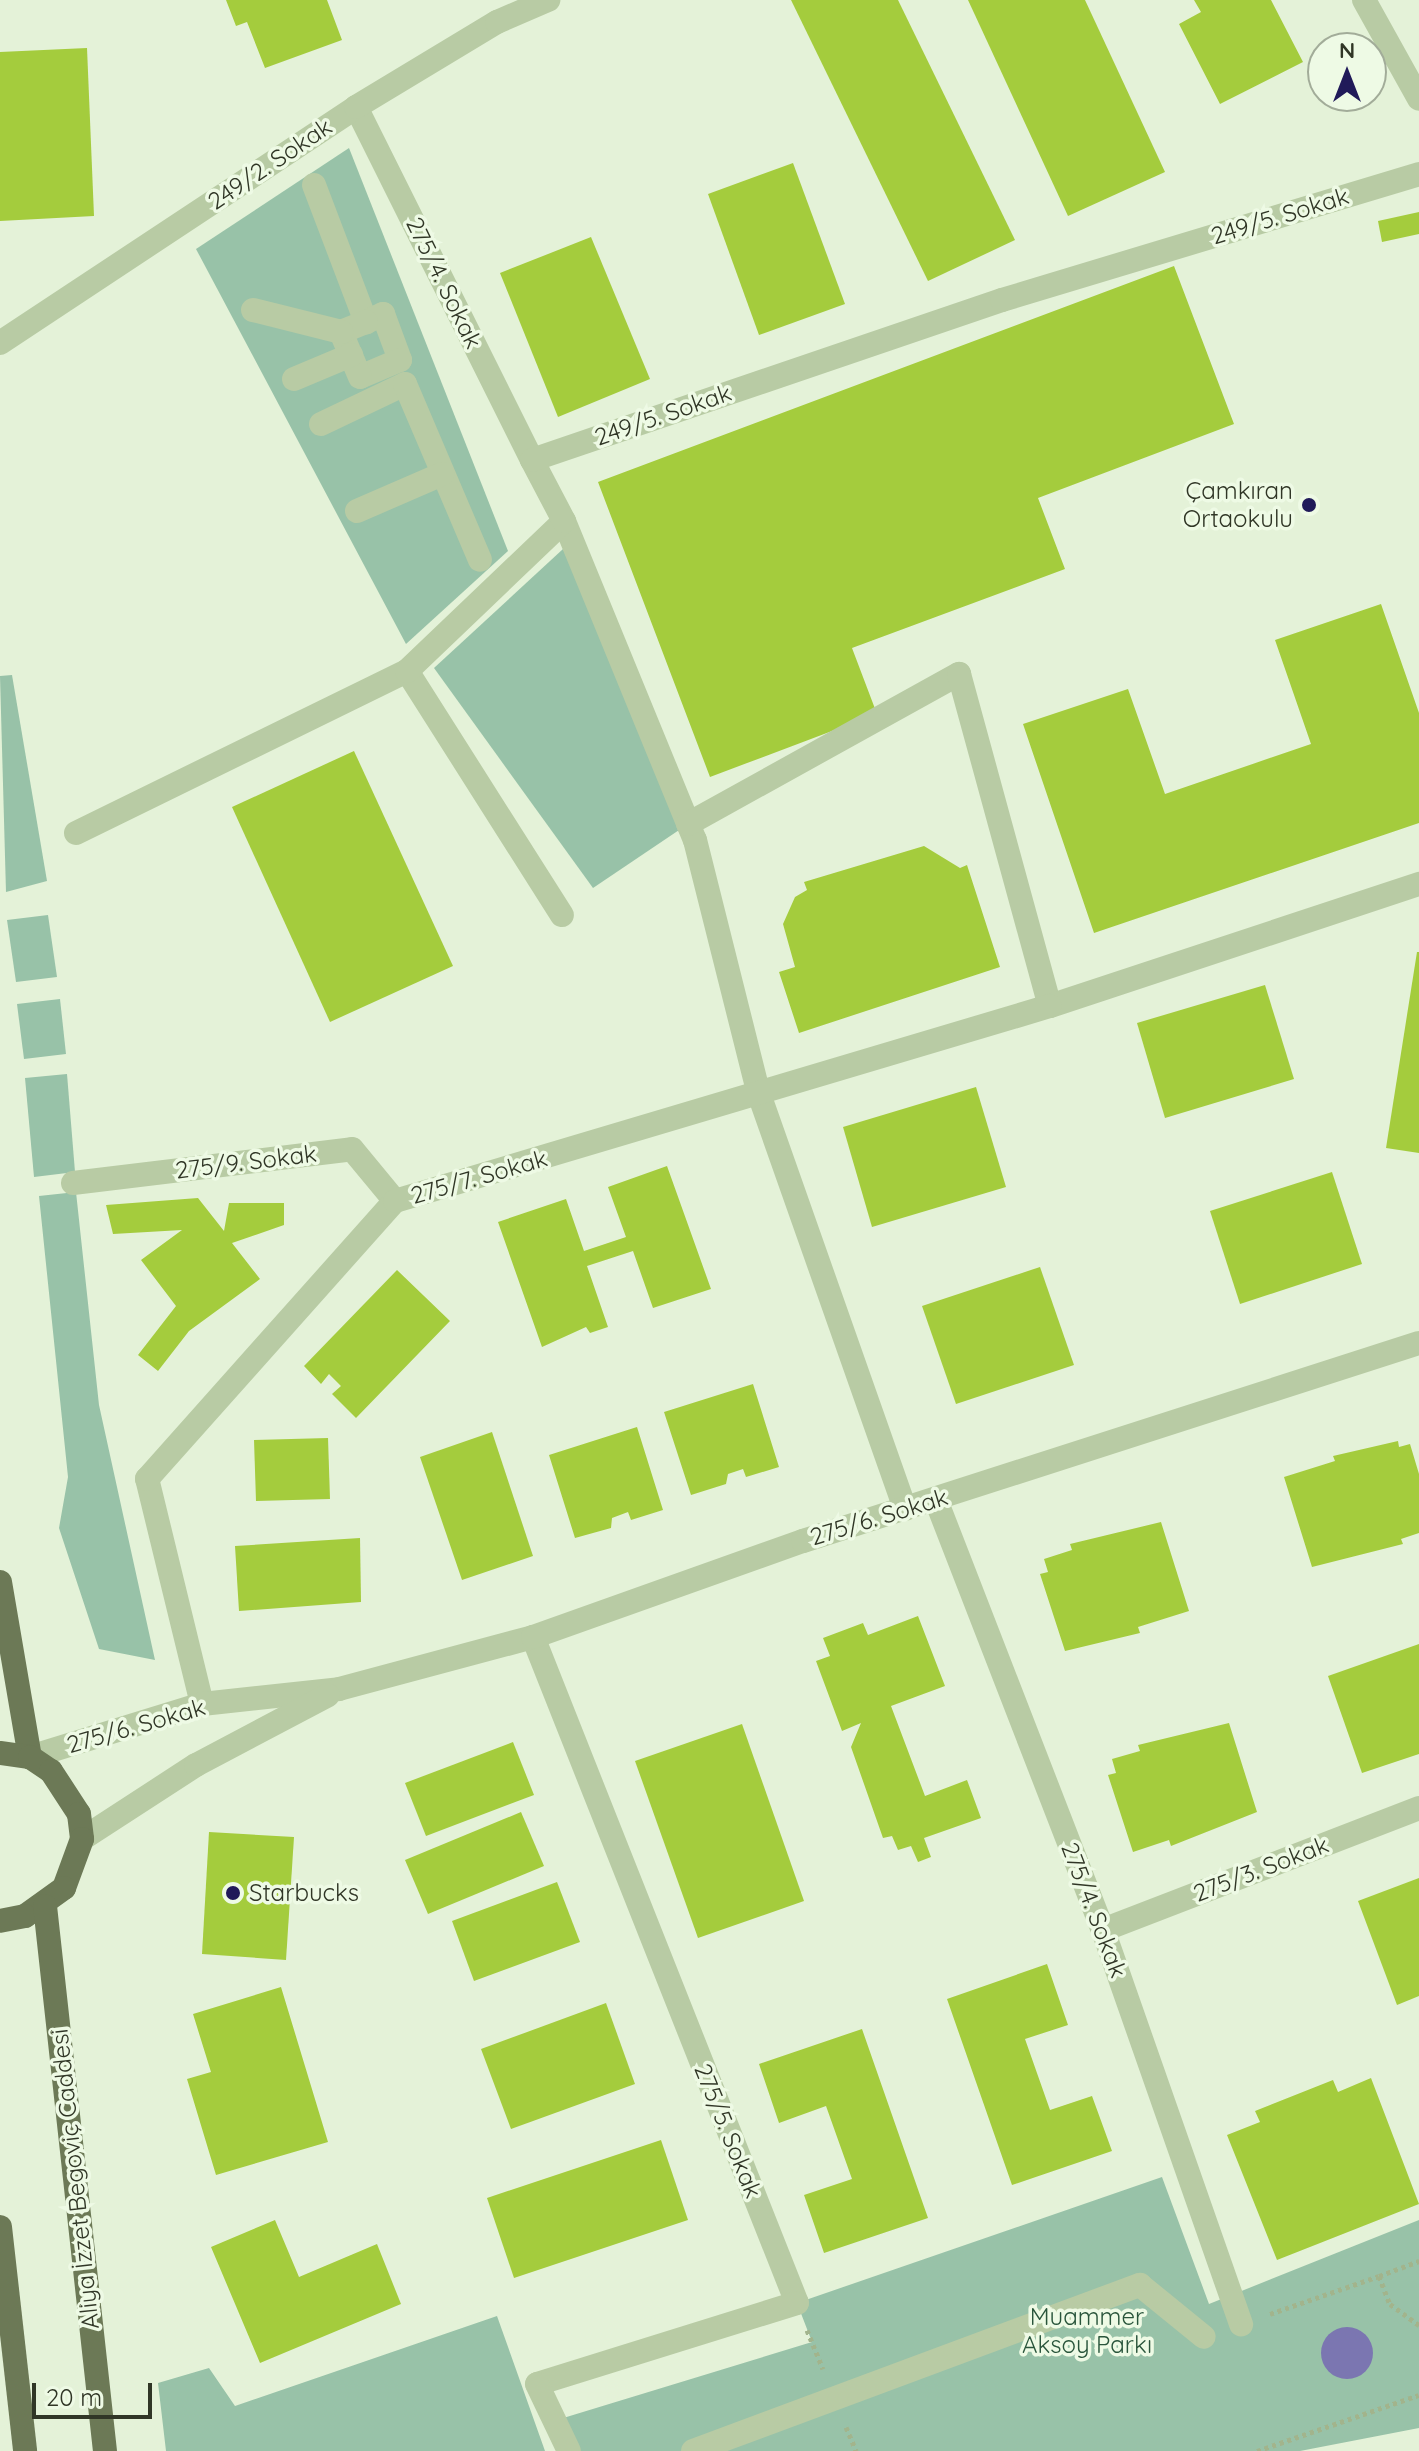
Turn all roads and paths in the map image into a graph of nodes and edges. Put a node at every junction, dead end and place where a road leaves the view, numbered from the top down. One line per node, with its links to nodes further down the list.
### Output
1 (548, 0): 4 (street, 249/2. Sokak)
2 (1364, 0): 3 (street)
3 (1419, 99)
4 (356, 107): 10 (street, 249/2. Sokak); 15 (street, 275/4. Sokak)
5 (1419, 174): 15 (street, 249/5. Sokak)
6 (314, 185): 8 (street)
7 (253, 310): 9 (street)
8 (366, 322): 9 (street); 12 (street)
9 (341, 332): 11 (street)
10 (0, 343)
11 (351, 355): 12 (street); 13 (street)
12 (388, 378): 14 (street); 16 (street)
13 (294, 379)
14 (321, 424)
15 (532, 460): 18 (street)
16 (442, 474): 17 (street); 19 (street)
17 (357, 511)
18 (564, 521): 20 (street); 21 (street)
19 (480, 560)
20 (407, 671): 22 (street); 24 (street)
21 (688, 824): 25 (street); 26 (street)
22 (76, 833)
23 (1419, 884): 25 (street, 275/7. Sokak)
24 (562, 915)
25 (1050, 1006): 26 (street, 275/7. Sokak)
26 (759, 1094): 28 (street, 275/7. Sokak); 31 (street)
27 (73, 1183): 28 (street, 275/9. Sokak)
28 (395, 1201): 35 (street, 275/7. Sokak)
29 (1419, 1343): 30 (street, 275/6. Sokak)
30 (936, 1500): 31 (street, 275/6. Sokak); 42 (street, 275/4. Sokak)
31 (905, 1509): 33 (street, 275/6. Sokak)
32 (0, 1582): 37 (main road)
33 (533, 1637): 34 (street, 275/6. Sokak); 52 (street, 275/5. Sokak)
34 (339, 1689): 35 (street, 275/6. Sokak); 39 (street, 275/6. Sokak)
35 (202, 1704): 37 (street, 275/6. Sokak)
36 (0, 1753): 37 (main road)
37 (30, 1757): 39 (main road)
38 (1419, 1808): 42 (street, 275/3. Sokak)
39 (82, 1839): 40 (main road)
40 (45, 1906): 41 (main road); 51 (main road, Aliya İzzet Begoviç Caddesi)
41 (0, 1921)
42 (1103, 1930): 46 (street, 275/4. Sokak)
43 (0, 2227): 50 (main road)
44 (1419, 2261): 45 (path)
45 (1379, 2276): 46 (path); 47 (path)
46 (1241, 2325)
47 (1419, 2325)
48 (1204, 2337): 53 (street)
49 (1419, 2395): 54 (path)
50 (25, 2451)
51 (105, 2451)
52 (569, 2451)
53 (693, 2451)
54 (1257, 2451)

